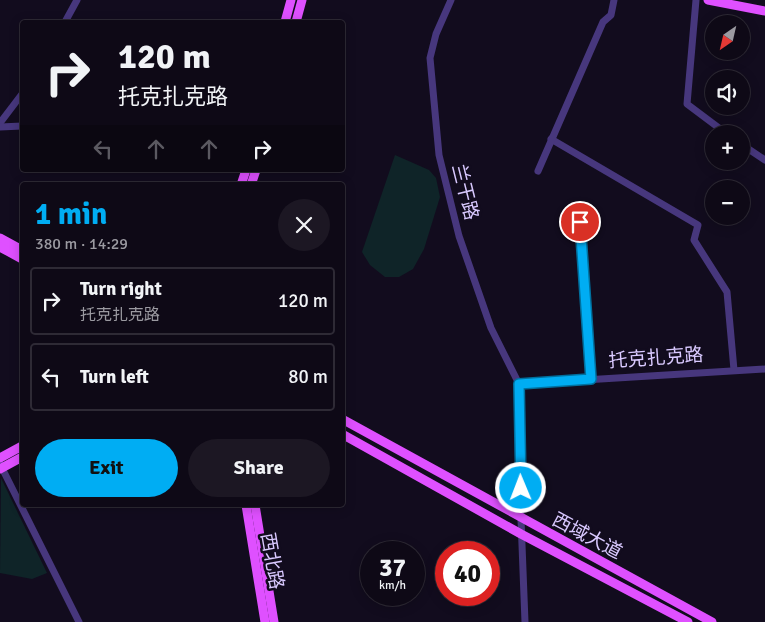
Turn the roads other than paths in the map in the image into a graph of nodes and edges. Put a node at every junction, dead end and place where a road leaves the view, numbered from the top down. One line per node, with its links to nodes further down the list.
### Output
1 (77, 0): 9 (street)
2 (291, 0): 10 (main road)
3 (302, 0): 11 (main road)
4 (451, 0): 29 (street, 兰干路)
5 (614, 0): 17 (street)
6 (696, 0): 14 (street)
7 (708, 0): 8 (main road)
8 (765, 12)
9 (66, 20)
10 (286, 20)
11 (297, 20)
12 (20, 97): 13 (street)
13 (0, 123)
14 (715, 125)
15 (20, 126): 16 (street)
16 (0, 127)
17 (551, 139): 20 (street); 27 (street)
18 (750, 150): 19 (street)
19 (765, 160)
20 (538, 171)
21 (580, 222): 28 (street)
22 (0, 238): 24 (main road)
23 (0, 248): 25 (main road)
24 (20, 249)
25 (20, 258)
26 (765, 369): 27 (street, 托克扎克路)
27 (734, 370): 28 (street, 托克扎克路)
28 (591, 379): 29 (street, 托克扎克路)
29 (519, 384): 40 (street)
30 (345, 421): 40 (main road, 西域大道)
31 (345, 436): 41 (main road, 西域大道)
32 (20, 447): 33 (main road)
33 (0, 458)
34 (20, 458): 35 (main road)
35 (1, 467): 36 (street)
36 (20, 505)
37 (21, 507): 42 (street)
38 (246, 507): 43 (main road, 西北路)
39 (255, 507): 44 (main road, 西北路)
40 (521, 518): 41 (street); 47 (main road, 西域大道)
41 (522, 534): 45 (street); 46 (main road, 西域大道)
42 (79, 622)
43 (265, 622)
44 (274, 622)
45 (525, 622)
46 (688, 622)
47 (712, 622)

